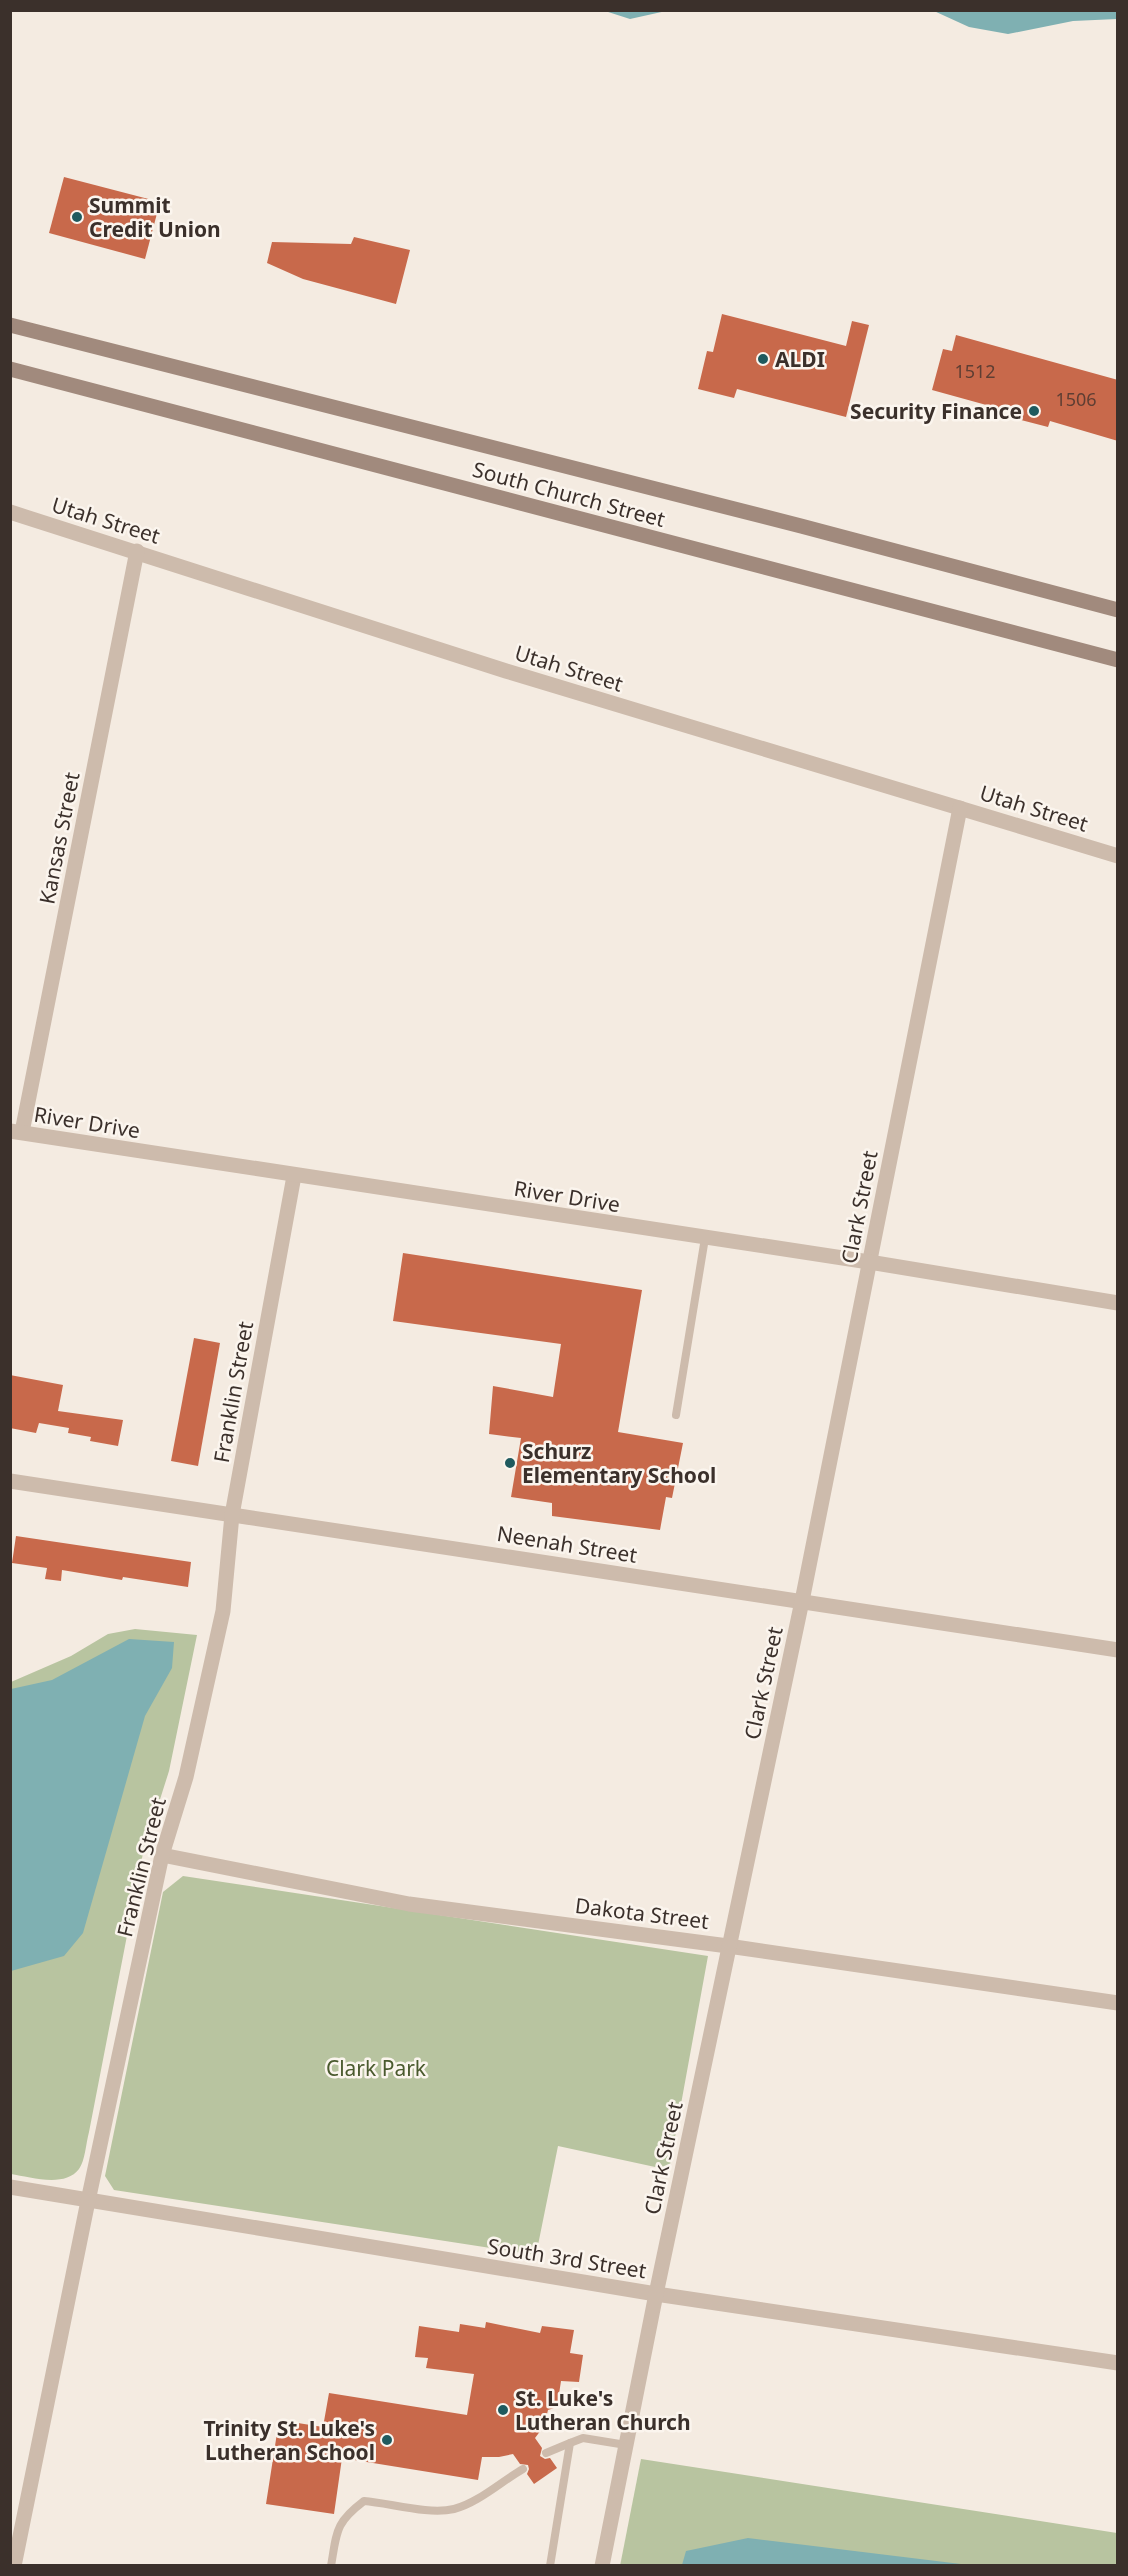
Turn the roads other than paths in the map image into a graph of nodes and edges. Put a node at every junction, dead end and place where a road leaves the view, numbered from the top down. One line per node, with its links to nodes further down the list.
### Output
1 (10, 325): 5 (main road, South Church Street)
2 (10, 369): 6 (main road, South Church Street)
3 (10, 512): 4 (street, Utah Street)
4 (137, 551): 7 (street, Utah Street); 9 (street, Kansas Street)
5 (1118, 610)
6 (1118, 660)
7 (960, 808): 8 (street, Utah Street); 12 (street, Clark Street)
8 (1118, 856)
9 (16, 1132): 10 (street, River Drive)
10 (294, 1176): 11 (street, River Drive); 16 (street, Franklin Street)
11 (705, 1238): 12 (street, River Drive); 14 (lane)
12 (869, 1262): 13 (street, River Drive); 17 (street, Clark Street)
13 (1118, 1303)
14 (676, 1415)
15 (10, 1481): 16 (street, Neenah Street)
16 (232, 1515): 17 (street, Neenah Street); 19 (street, Franklin Street)
17 (801, 1601): 18 (street, Neenah Street); 20 (street, Clark Street)
18 (1118, 1650)
19 (162, 1855): 20 (street, Dakota Street); 23 (street, Franklin Street)
20 (728, 1946): 21 (street, Dakota Street); 24 (street, Clark Street)
21 (1118, 2003)
22 (10, 2187): 23 (street, South 3rd Street)
23 (88, 2200): 24 (street, South 3rd Street); 30 (street, Franklin Street)
24 (656, 2294): 25 (street, South 3rd Street); 27 (street, Clark Street)
25 (1118, 2363)
26 (570, 2443): 27 (lane); 28 (lane); 32 (lane)
27 (626, 2445): 33 (street, Clark Street)
28 (546, 2453)
29 (523, 2469): 31 (lane)
30 (14, 2565)
31 (331, 2565)
32 (550, 2565)
33 (602, 2565)

